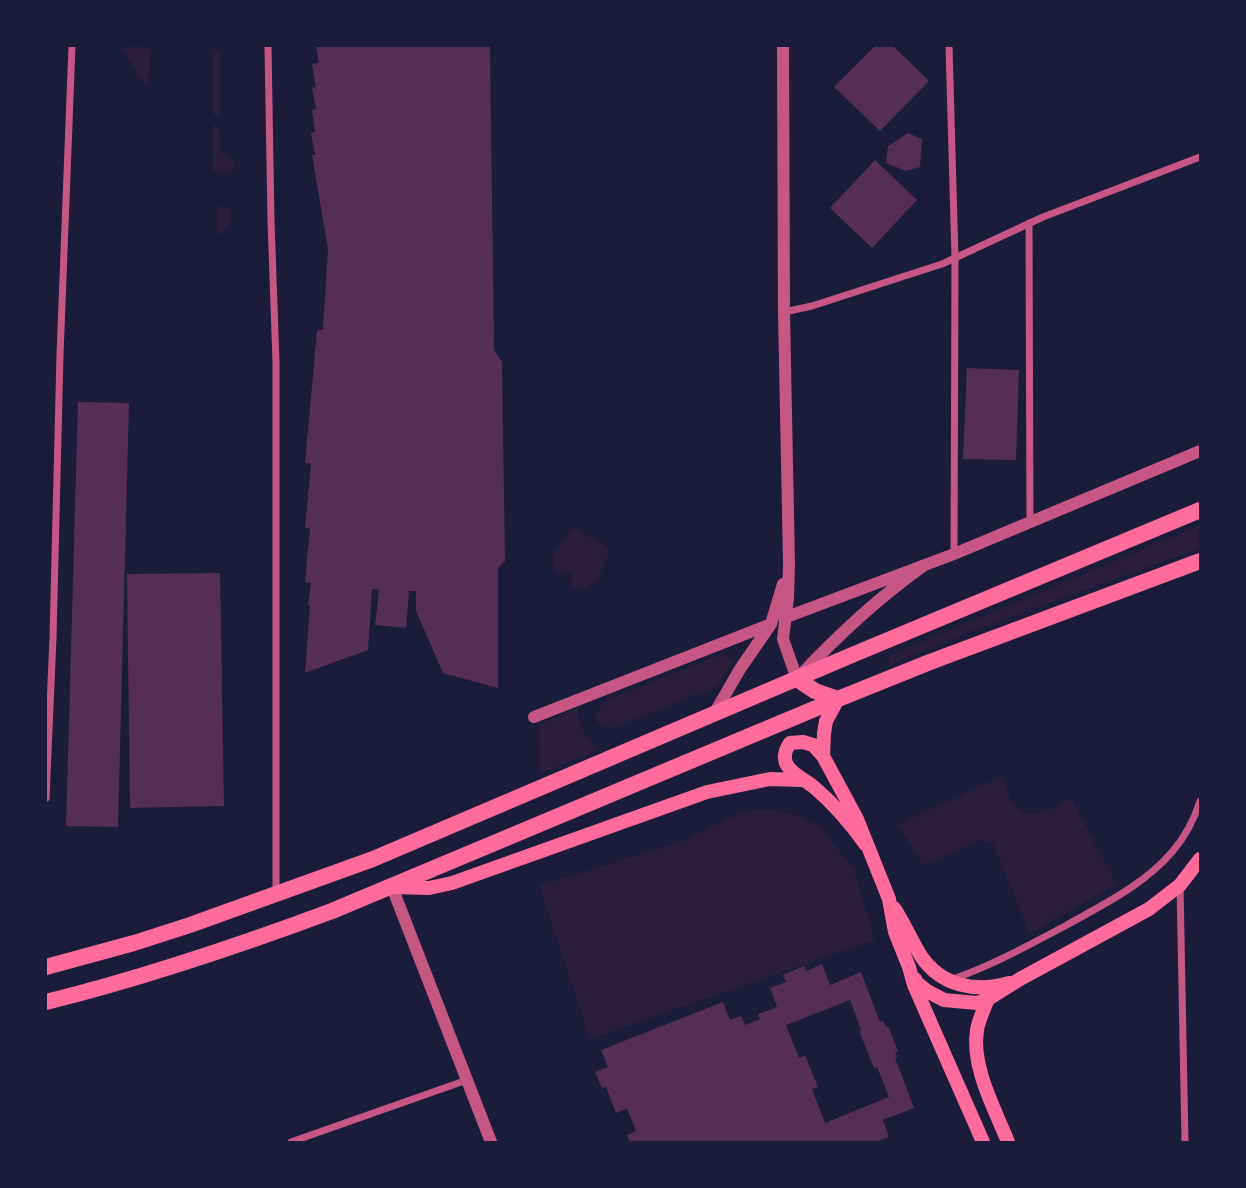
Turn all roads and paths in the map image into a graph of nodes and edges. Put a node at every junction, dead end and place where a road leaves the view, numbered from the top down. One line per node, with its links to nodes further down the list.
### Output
1 (72, 46): 24 (street)
2 (268, 46): 30 (street)
3 (783, 46): 8 (street)
4 (949, 46): 7 (street)
5 (1200, 157): 6 (street)
6 (1029, 223): 7 (street); 11 (street)
7 (955, 258): 8 (street); 12 (street)
8 (785, 312): 14 (street)
9 (1200, 451): 11 (street)
10 (1200, 510): 18 (main road)
11 (1030, 522): 12 (street)
12 (954, 554): 15 (street)
13 (1200, 561): 19 (main road)
14 (789, 564): 16 (street); 17 (street)
15 (923, 566): 16 (street); 18 (street)
16 (785, 618): 18 (street)
17 (771, 624): 20 (street); 21 (street)
18 (797, 679): 19 (main road); 20 (main road)
19 (838, 699): 22 (main road); 29 (main road)
20 (714, 714): 30 (main road)
21 (534, 717)
22 (823, 756): 23 (main road); 26 (main road)
23 (804, 780): 26 (main road); 29 (main road)
24 (46, 798)
25 (1200, 801): 35 (street)
26 (866, 845): 31 (main road)
27 (1200, 859): 28 (main road)
28 (1180, 885): 34 (main road); 43 (street)
29 (392, 887): 37 (main road); 38 (street)
30 (276, 895): 32 (main road)
31 (889, 899): 33 (main road); 35 (main road)
32 (46, 967)
33 (909, 967): 36 (main road); 39 (main road)
34 (1020, 979): 35 (main road); 36 (main road)
35 (947, 981)
36 (988, 999): 42 (main road)
37 (46, 1002)
38 (467, 1080): 40 (street); 41 (street)
39 (979, 1140)
40 (291, 1143)
41 (491, 1143)
42 (1008, 1143)
43 (1185, 1143)

